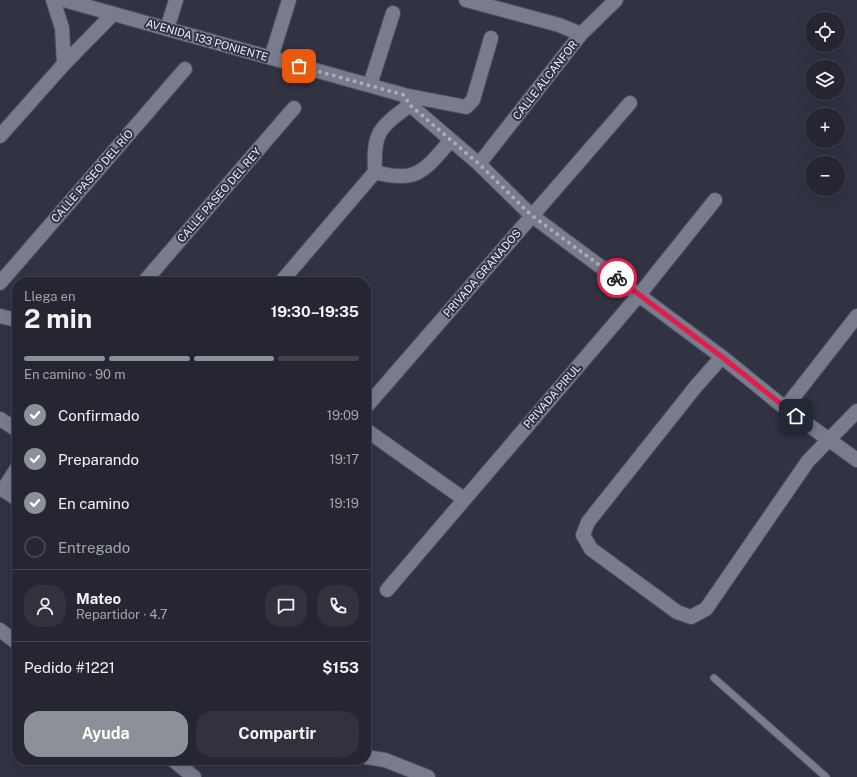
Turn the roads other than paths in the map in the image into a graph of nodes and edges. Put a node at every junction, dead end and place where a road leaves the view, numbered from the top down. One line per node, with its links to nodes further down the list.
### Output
1 (53, 0): 13 (street)
2 (64, 0): 8 (street, AVENIDA 133 PONIENTE)
3 (176, 0): 9 (street)
4 (289, 0): 12 (street)
5 (466, 0): 10 (street)
6 (616, 0): 10 (street, CALLE ALCANFOR)
7 (393, 13): 15 (street)
8 (113, 14): 9 (street, AVENIDA 133 PONIENTE); 13 (street)
9 (167, 29): 12 (street, AVENIDA 133 PONIENTE)
10 (581, 34): 21 (street, CALLE ALCANFOR)
11 (491, 38): 16 (street, AVENIDA 133 PONIENTE)
12 (271, 58): 15 (street, AVENIDA 133 PONIENTE)
13 (64, 64): 19 (street)
14 (185, 69): 27 (street, CALLE PASEO DEL RÍO)
15 (370, 85): 16 (street, AVENIDA 133 PONIENTE)
16 (407, 100): 20 (street); 22 (street)
17 (630, 103): 24 (street, PRIVADA GRANADOS)
18 (294, 108): 25 (street, CALLE PASEO DEL REY)
19 (0, 136)
20 (452, 140): 21 (street); 22 (street)
21 (479, 164): 24 (street)
22 (375, 172): 26 (street)
23 (715, 200): 28 (street, PRIVADA PIRUL)
24 (531, 215): 28 (street); 33 (street, PRIVADA GRANADOS)
25 (148, 277)
26 (285, 277)
27 (0, 282)
28 (639, 295): 32 (street); 44 (street, PRIVADA PIRUL)
29 (0, 316): 31 (street)
30 (857, 316): 34 (street)
31 (12, 319)
32 (722, 357): 34 (street); 39 (street)
33 (371, 401)
34 (785, 408): 39 (street)
35 (857, 411): 39 (street)
36 (1, 421): 37 (street)
37 (12, 427)
38 (371, 434): 44 (street)
39 (829, 439): 40 (street)
40 (857, 460)
41 (12, 475): 42 (street)
42 (1, 489): 43 (street)
43 (12, 496)
44 (464, 499): 45 (street, PRIVADA PIRUL)
45 (387, 590)
46 (0, 630): 47 (street)
47 (12, 639)
48 (714, 678): 53 (lane)
49 (371, 758): 52 (street)
50 (180, 765): 51 (street)
51 (194, 777)
52 (428, 777)
53 (826, 777)

